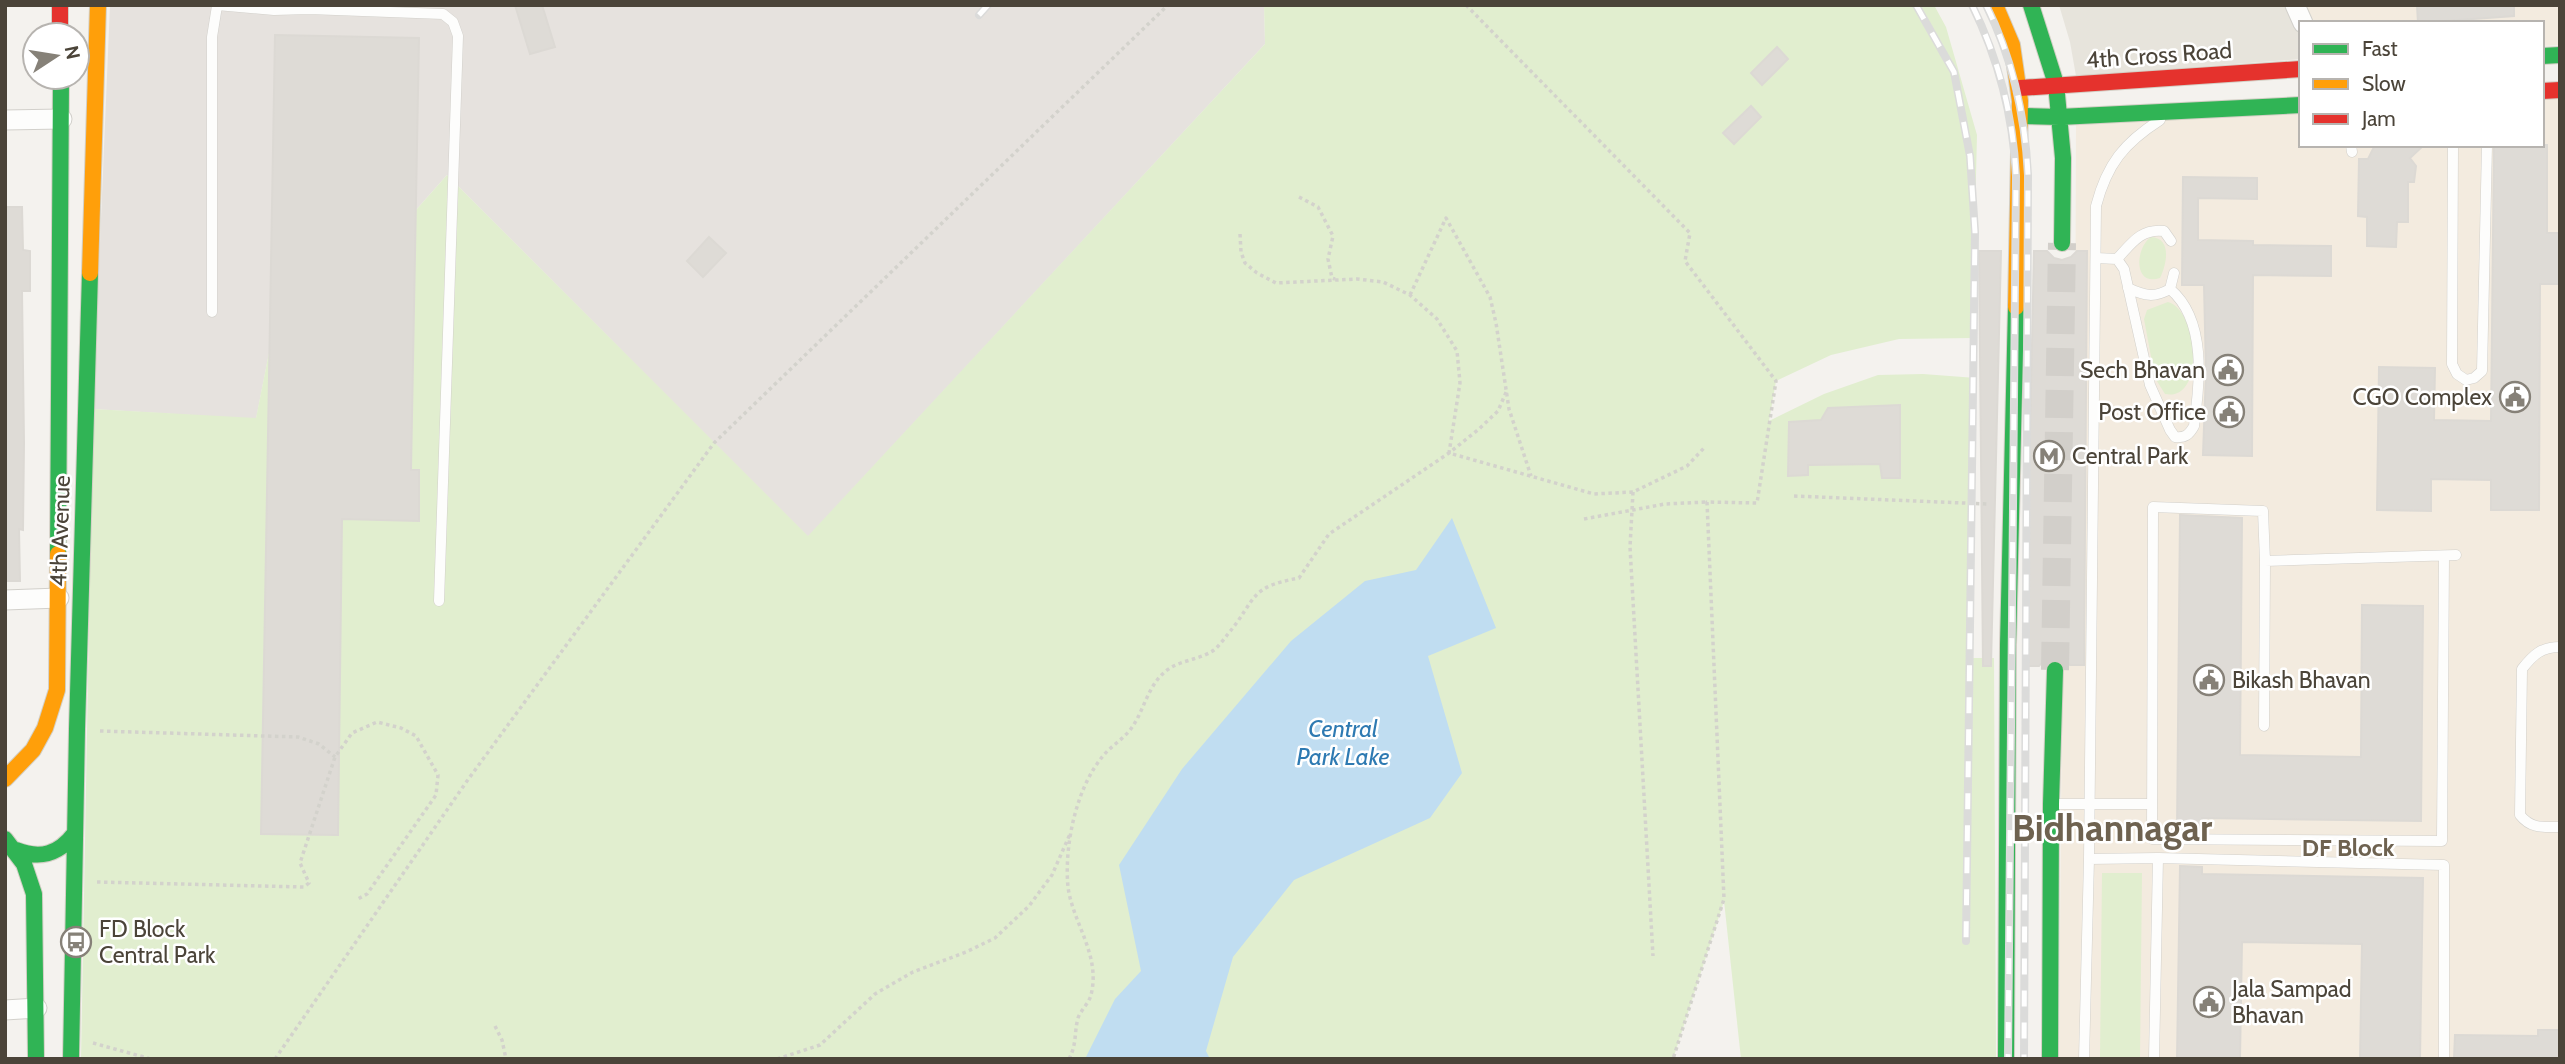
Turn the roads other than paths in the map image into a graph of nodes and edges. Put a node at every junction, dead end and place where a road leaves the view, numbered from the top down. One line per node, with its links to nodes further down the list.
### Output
1 (98, 5): 22 (main road, 4th Avenue)
2 (1995, 5): 9 (main road)
3 (2031, 5): 8 (main road)
4 (2295, 5): 6 (street)
5 (217, 6): 28 (lane); 34 (lane)
6 (2302, 21)
7 (2299, 69): 8 (main road, 4th Cross Road)
8 (2056, 83): 9 (main road, 4th Cross Road); 14 (main road)
9 (2020, 88): 13 (main road)
10 (61, 91): 15 (main road, 4th Avenue)
11 (2299, 105): 12 (main road)
12 (2175, 111): 14 (main road); 23 (lane)
13 (2021, 116): 14 (main road); 53 (main road)
14 (2059, 117): 21 (main road)
15 (62, 119): 16 (street); 20 (main road, 4th Avenue)
16 (5, 120)
17 (2453, 147): 18 (lane)
18 (2487, 147)
19 (2171, 241): 24 (lane)
20 (62, 243): 22 (main road); 32 (main road, 4th Avenue)
21 (2062, 243)
22 (91, 244): 40 (main road, 4th Avenue)
23 (2096, 258): 24 (lane); 42 (lane)
24 (2117, 259): 26 (lane)
25 (2174, 273): 27 (lane)
26 (2128, 288): 27 (lane); 27 (lane)
27 (2170, 289)
28 (212, 312)
29 (2456, 555): 30 (lane)
30 (2444, 556): 31 (lane); 43 (lane)
31 (2265, 561): 37 (lane); 43 (lane)
32 (60, 598): 33 (street); 38 (main road, 4th Avenue)
33 (5, 600)
34 (439, 601)
35 (2560, 647): 44 (lane)
36 (2055, 670): 41 (main road)
37 (2264, 726)
38 (23, 764): 39 (main road, 4th Avenue); 40 (main road)
39 (5, 779)
40 (76, 786): 45 (main road, 4th Avenue)
41 (2051, 804): 42 (lane); 54 (main road)
42 (2090, 804): 43 (lane); 48 (lane)
43 (2152, 804)
44 (2560, 827)
45 (75, 833): 46 (main road); 52 (main road, 4th Avenue)
46 (11, 845): 49 (main road)
47 (2158, 858): 48 (lane); 56 (lane); 57 (lane)
48 (2089, 859): 55 (lane)
49 (37, 1008): 50 (street); 51 (main road)
50 (5, 1010)
51 (37, 1059)
52 (71, 1059)
53 (2006, 1059)
54 (2050, 1059)
55 (2084, 1059)
56 (2154, 1059)
57 (2444, 1059)

